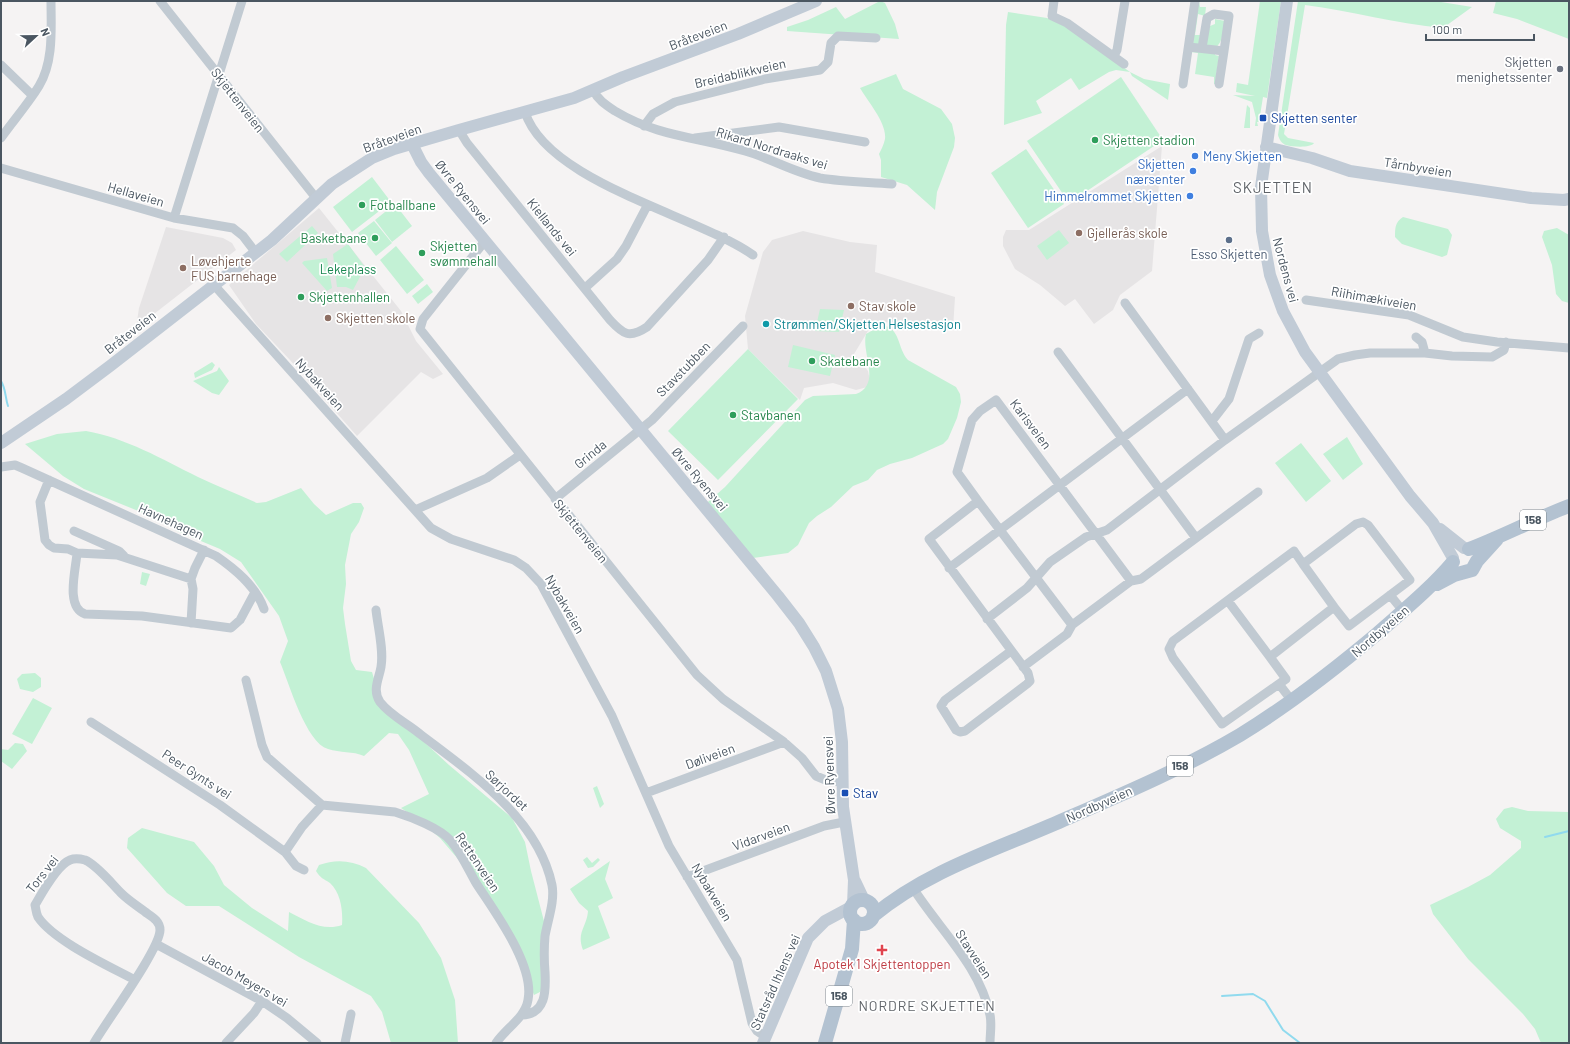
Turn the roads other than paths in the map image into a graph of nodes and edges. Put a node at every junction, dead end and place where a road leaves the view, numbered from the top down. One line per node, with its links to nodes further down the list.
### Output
1 (51, 1): 20 (street)
2 (160, 1): 16 (street, Skjettenveien)
3 (242, 1): 16 (street)
4 (816, 1): 19 (street, Bråteveien)
5 (1054, 1): 13 (street)
6 (1125, 1): 13 (street)
7 (1195, 1): 10 (street)
8 (1287, 1): 28 (street, Nordens vei)
9 (876, 38): 22 (street, Breidablikkveien)
10 (1189, 47): 11 (street); 17 (street)
11 (1202, 48): 12 (street); 12 (street)
12 (1224, 50): 18 (street)
13 (1114, 56): 14 (street)
14 (1124, 64)
15 (1, 65): 20 (street)
16 (219, 76): 31 (street, Skjettenveien); 34 (street)
17 (1184, 84)
18 (1219, 84)
19 (593, 90): 21 (street, Bråteveien); 22 (street, Rikard Nordraaks vei)
20 (32, 95): 24 (street)
21 (525, 112): 23 (street, Bråteveien); 33 (street)
22 (644, 126): 25 (street, Rikard Nordraaks vei)
23 (460, 130): 27 (street, Bråteveien); 40 (street, Kiellands vei)
24 (1, 138)
25 (692, 139): 26 (street, Rikard Nordraaks vei); 30 (street, Rikard Nordraaks vei)
26 (865, 142)
27 (412, 144): 31 (street, Bråteveien); 36 (street, Øvre Ryensvei)
28 (1266, 147): 32 (street, Tårnbyveien); 50 (street, Nordens vei)
29 (1, 168): 34 (street, Hellaveien)
30 (892, 184)
31 (316, 198): 37 (street, Bråteveien)
32 (1569, 199)
33 (647, 206): 35 (street); 40 (street)
34 (174, 218): 37 (street, Hellaveien)
35 (724, 237): 38 (street); 40 (street, Kiellands vei)
36 (485, 241): 53 (street, Øvre Ryensvei); 57 (street, Skjettenveien)
37 (256, 253): 39 (street, Bråteveien)
38 (753, 255)
39 (214, 285): 56 (street, Bråteveien); 66 (street, Nybakveien)
40 (585, 288)
41 (1306, 300): 43 (street, Riihimækiveien)
42 (1125, 303): 51 (street)
43 (1419, 320): 46 (street, Riihimækiveien); 49 (street)
44 (743, 326): 53 (street, Stavstubben)
45 (1258, 333): 52 (street)
46 (1506, 342): 47 (street, Riihimækiveien); 49 (street)
47 (1569, 348)
48 (1058, 352): 54 (street)
49 (1425, 353): 50 (street)
50 (1319, 373): 55 (street); 67 (street, Nordens vei)
51 (1188, 389): 52 (street); 54 (street)
52 (1212, 421): 55 (street)
53 (641, 429): 63 (street, Grinda); 104 (street, Øvre Ryensvei)
54 (1122, 439): 60 (street); 61 (street)
55 (1225, 440): 61 (street)
56 (1, 443)
57 (520, 455): 63 (street, Skjettenveien); 66 (street)
58 (1, 467): 59 (street, Havnehagen)
59 (49, 480): 74 (street, Havnehagen); 75 (street)
60 (1060, 485): 64 (street, Karisveien); 68 (street); 70 (street, Karisveien)
61 (1160, 489): 70 (street); 72 (street)
62 (1258, 492): 72 (street)
63 (555, 499): 103 (street, Skjettenveien)
64 (978, 501): 68 (street, Karisveien); 80 (street)
65 (1569, 506): 71 (main road, Nordbyveien / 158)
66 (415, 510): 105 (street, Nybakveien)
67 (1433, 523): 73 (street, Nordens vei); 77 (street, Nordens vei)
68 (1000, 530): 80 (street); 82 (street, Karisveien)
69 (74, 531): 76 (street)
70 (1096, 533): 82 (street); 84 (street, Karisveien)
71 (1499, 537): 73 (main road, Nordbyveien / 158); 78 (main road, Nordbyveien / 158)
72 (1196, 538): 84 (street)
73 (1467, 548): 77 (main road, Nordbyveien / 158); 78 (main road)
74 (204, 550): 83 (street); 86 (street, Havnehagen)
75 (77, 554): 76 (street); 94 (street)
76 (125, 557): 83 (street)
77 (1453, 560): 81 (main road); 85 (main road, Nordbyveien / 158)
78 (1477, 562): 81 (main road, Nordbyveien / 158)
79 (1303, 564): 87 (street, Nordbyveien); 88 (street, Nordbyveien); 89 (street, Nordbyveien)
80 (949, 568): 93 (street)
81 (1462, 572): 85 (main road, Nordbyveien / 158)
82 (1037, 578): 93 (street); 95 (street, Karisveien)
83 (192, 579): 94 (street)
84 (1131, 581): 95 (street)
85 (1429, 588): 92 (main road, Nordbyveien / 158)
86 (255, 592): 90 (street, Havnehagen); 94 (street)
87 (1390, 595): 89 (street, Nordbyveien); 92 (street)
88 (1228, 601): 97 (street); 100 (street, Nordbyveien)
89 (1334, 607): 97 (street)
90 (264, 609)
91 (376, 610): 117 (street, Sørjordet)
92 (1403, 611): 101 (main road, Nordbyveien / 158)
93 (987, 619): 96 (street)
94 (191, 623)
95 (1072, 625): 98 (street)
96 (1011, 651): 98 (street); 98 (street)
97 (1270, 656): 100 (street)
98 (1023, 667)
99 (246, 680): 106 (street)
100 (1279, 684): 101 (street)
101 (1292, 701): 111 (main road, Nordbyveien / 158)
102 (91, 722): 108 (street, Peer Gynts vei)
103 (784, 742): 104 (street, Skjettenveien); 105 (street, Døliveien)
104 (842, 782): 107 (street, Øvre Ryensvei)
105 (646, 793): 110 (street, Nybakveien)
106 (322, 805): 108 (street); 117 (street, Rettenveien)
107 (844, 822): 110 (street, Vidarveien); 112 (street, Øvre Ryensvei)
108 (285, 852): 109 (street, Peer Gynts vei)
109 (304, 870)
110 (687, 877): 118 (street, Nybakveien)
111 (907, 891): 112 (main road, Nordbyveien / 158); 125 (street, Stavveien)
112 (860, 911): 118 (street, Statsråd Ihlens vei); 124 (main road, 158)
113 (156, 944): 114 (street, Tors vei); 114 (street, Tors vei); 115 (street, Jacob Meyers vei)
114 (135, 980): 119 (street, Tors vei)
115 (262, 1001): 120 (street); 121 (street, Jacob Meyers vei)
116 (351, 1014): 122 (street)
117 (522, 1015): 123 (street)
118 (764, 1040)
119 (94, 1043)
120 (226, 1043)
121 (317, 1043)
122 (345, 1043)
123 (496, 1043)
124 (825, 1043)
125 (990, 1043)

